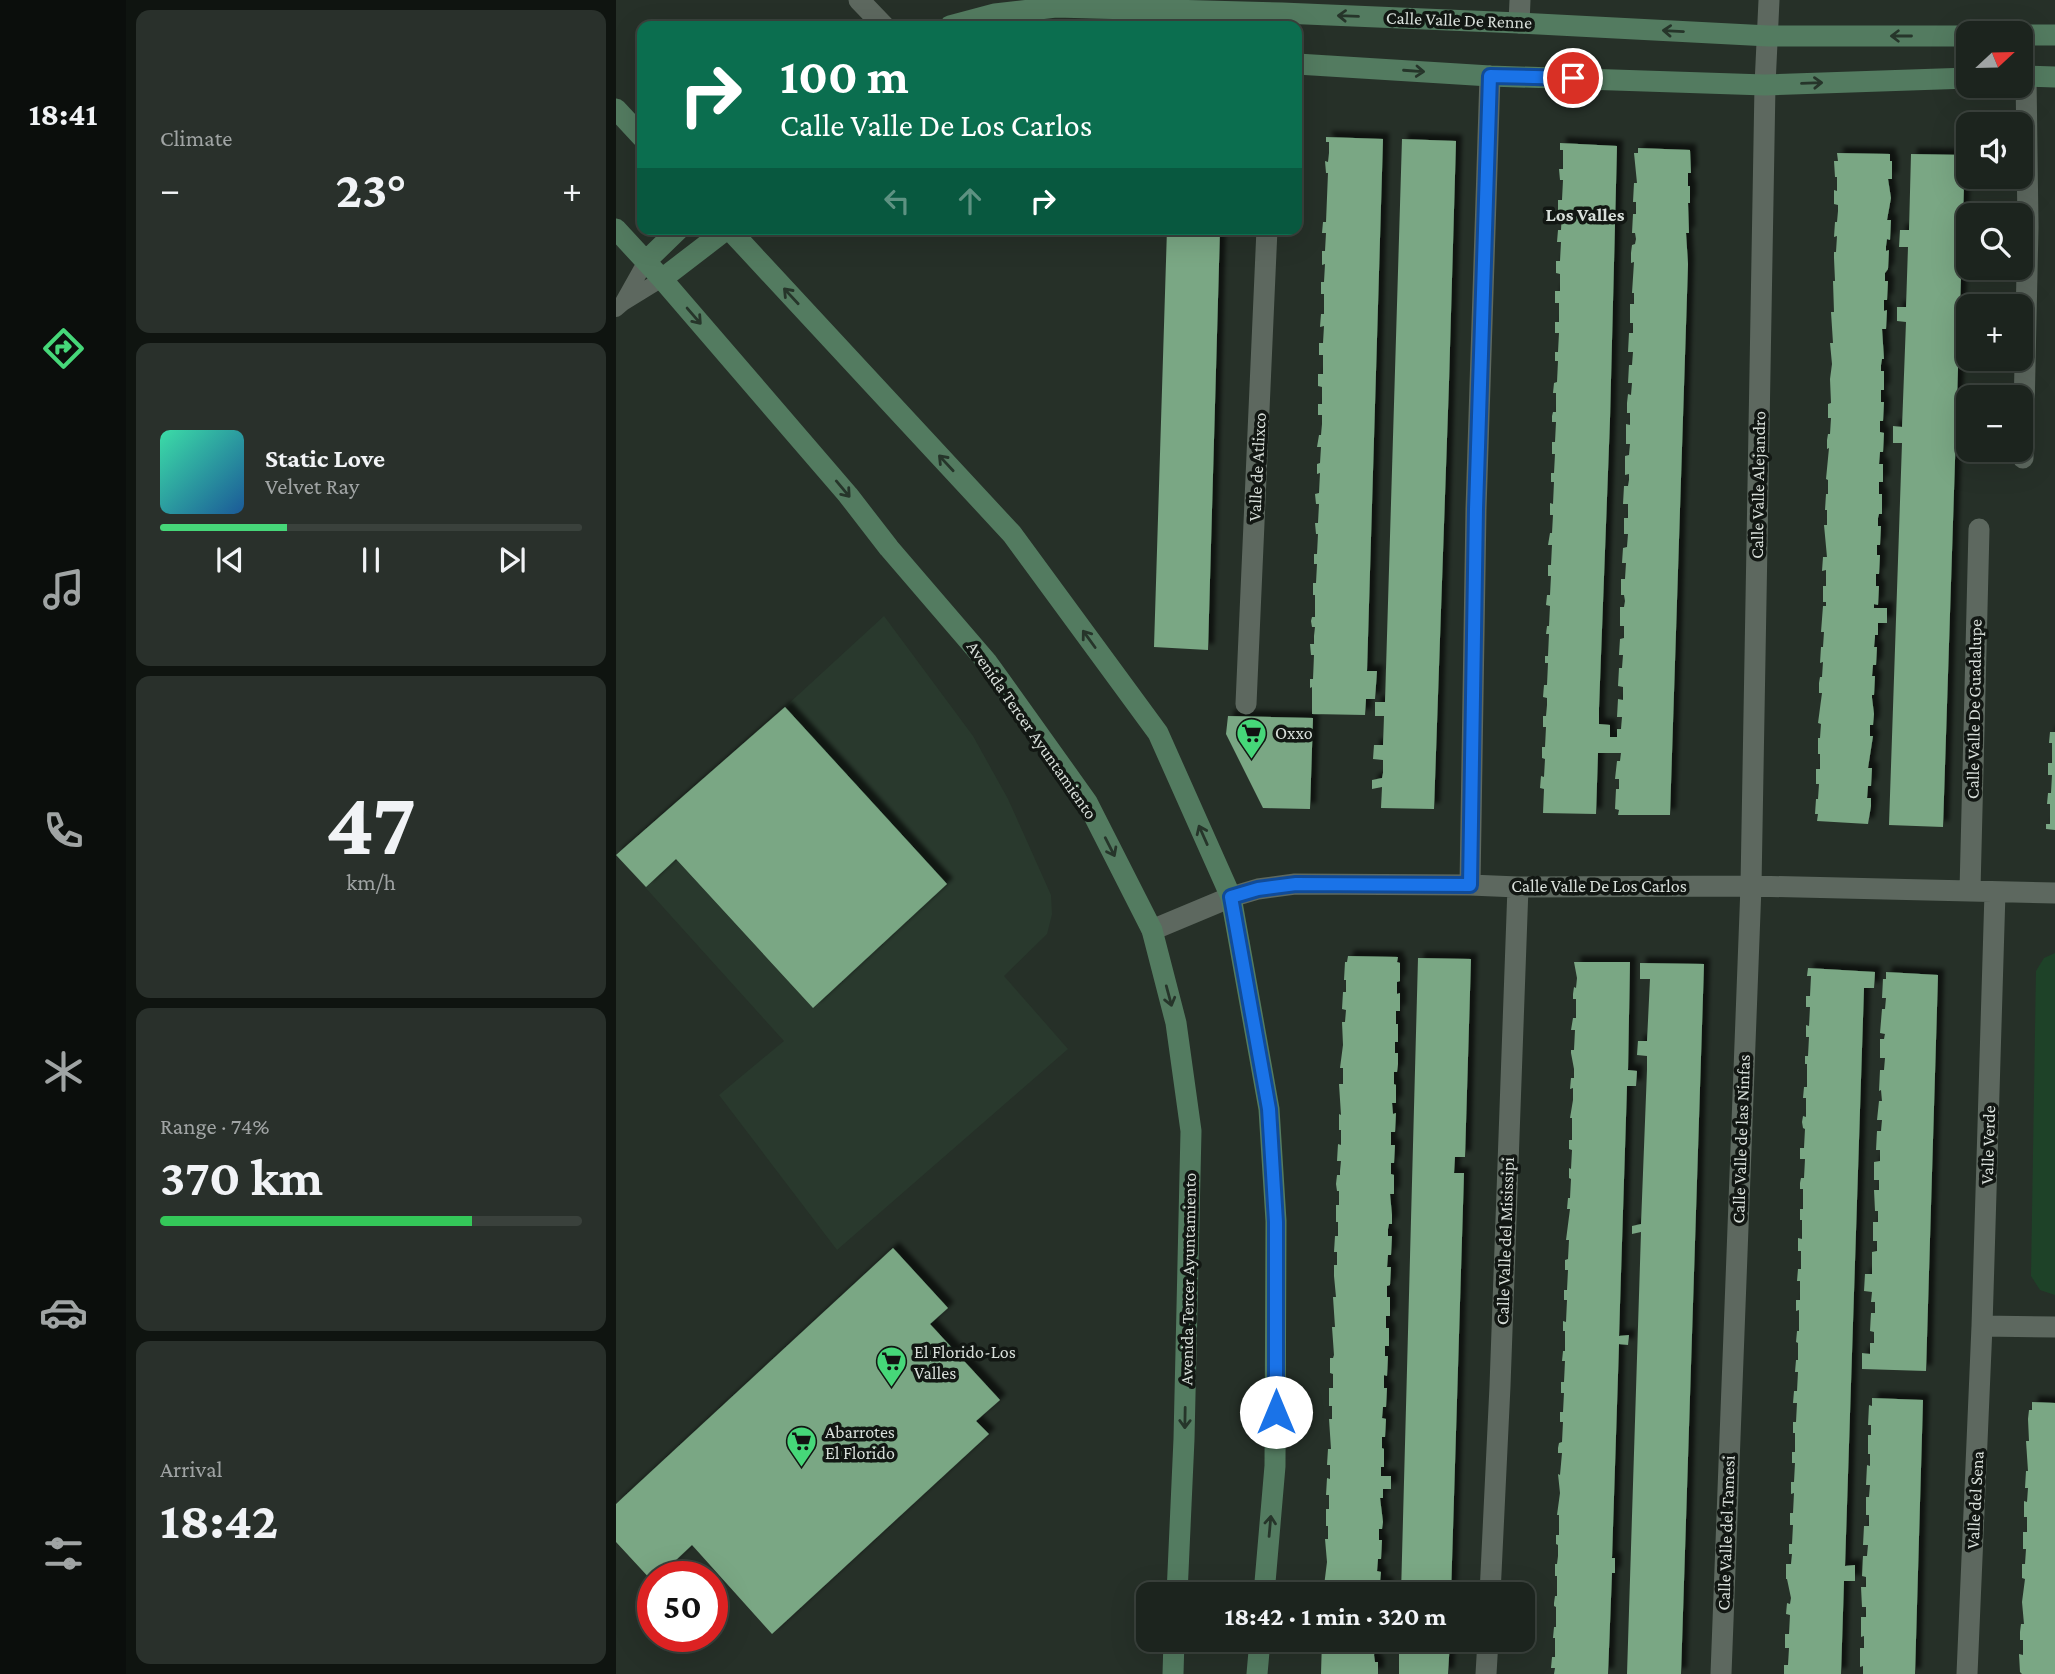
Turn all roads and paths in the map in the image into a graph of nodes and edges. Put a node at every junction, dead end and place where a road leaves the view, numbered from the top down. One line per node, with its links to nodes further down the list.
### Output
1 (859, 0): 6 (street)
2 (1520, 0): 8 (street)
3 (1769, 0): 11 (street, Calle Valle Alejandro)
4 (1056, 4): 5 (main road, Calle Valle De Renne); 7 (main road, Calle Valle De Renne)
5 (1283, 6): 8 (main road, Calle Valle De Renne, one-way to 5)
6 (879, 21)
7 (969, 21)
8 (1519, 23): 11 (main road, Calle Valle De Renne, one-way to 8)
9 (2034, 35): 10 (main road)
10 (2055, 35)
11 (1769, 36): 12 (main road, Calle Valle De Renne, one-way to 11); 18 (street, Calle Valle Alejandro)
12 (1956, 36)
13 (1302, 64): 14 (main road, one-way to 14)
14 (1490, 76): 18 (main road); 33 (street)
15 (2034, 76): 16 (main road)
16 (2055, 77)
17 (1956, 78): 18 (main road, one-way to 17)
18 (1765, 85): 34 (street, Calle Valle Alejandro)
19 (2025, 98): 30 (street)
20 (616, 109): 21 (main road)
21 (637, 132)
22 (616, 229): 27 (main road, Avenida Tercer Ayuntamiento)
23 (673, 235): 27 (main road)
24 (720, 235): 28 (main road)
25 (734, 235): 39 (main road, one-way to 25)
26 (1267, 235): 32 (street, Valle de Atlixco)
27 (646, 261): 28 (main road, Avenida Tercer Ayuntamiento); 29 (lane)
28 (662, 279): 29 (lane); 40 (main road, Avenida Tercer Ayuntamiento, one-way to 40)
29 (619, 306)
30 (2025, 385)
31 (1979, 529): 36 (street, Calle Valle De Guadalupe)
32 (1246, 704)
33 (1470, 885): 35 (street, Calle Valle De Los Carlos); 39 (street, Calle Valle De Los Carlos)
34 (1751, 886): 35 (street, Calle Valle De Los Carlos); 36 (street, Calle Valle De Los Carlos); 43 (street, Calle Valle de las Ninfas)
35 (1518, 887): 46 (street, Calle Valle del Misissipi)
36 (1970, 890): 37 (street, Calle Valle De Los Carlos)
37 (1995, 892): 38 (street, Calle Valle De Los Carlos); 41 (street, Valle Verde)
38 (2055, 893)
39 (1231, 897): 40 (street, Calle Valle De Los Carlos); 45 (main road, one-way to 39)
40 (1152, 930): 44 (main road, Avenida Tercer Ayuntamiento, one-way to 44)
41 (1983, 1326): 42 (street); 54 (street, Valle del Sena)
42 (2055, 1327)
43 (1731, 1393): 53 (street, Calle Valle del Tamesi)
44 (1178, 1582)
45 (1265, 1582)
46 (1491, 1582)
47 (1174, 1652): 50 (main road)
48 (1259, 1652): 51 (main road)
49 (1487, 1652): 52 (street)
50 (1173, 1674)
51 (1257, 1674)
52 (1486, 1674)
53 (1721, 1674)
54 (1967, 1674)

